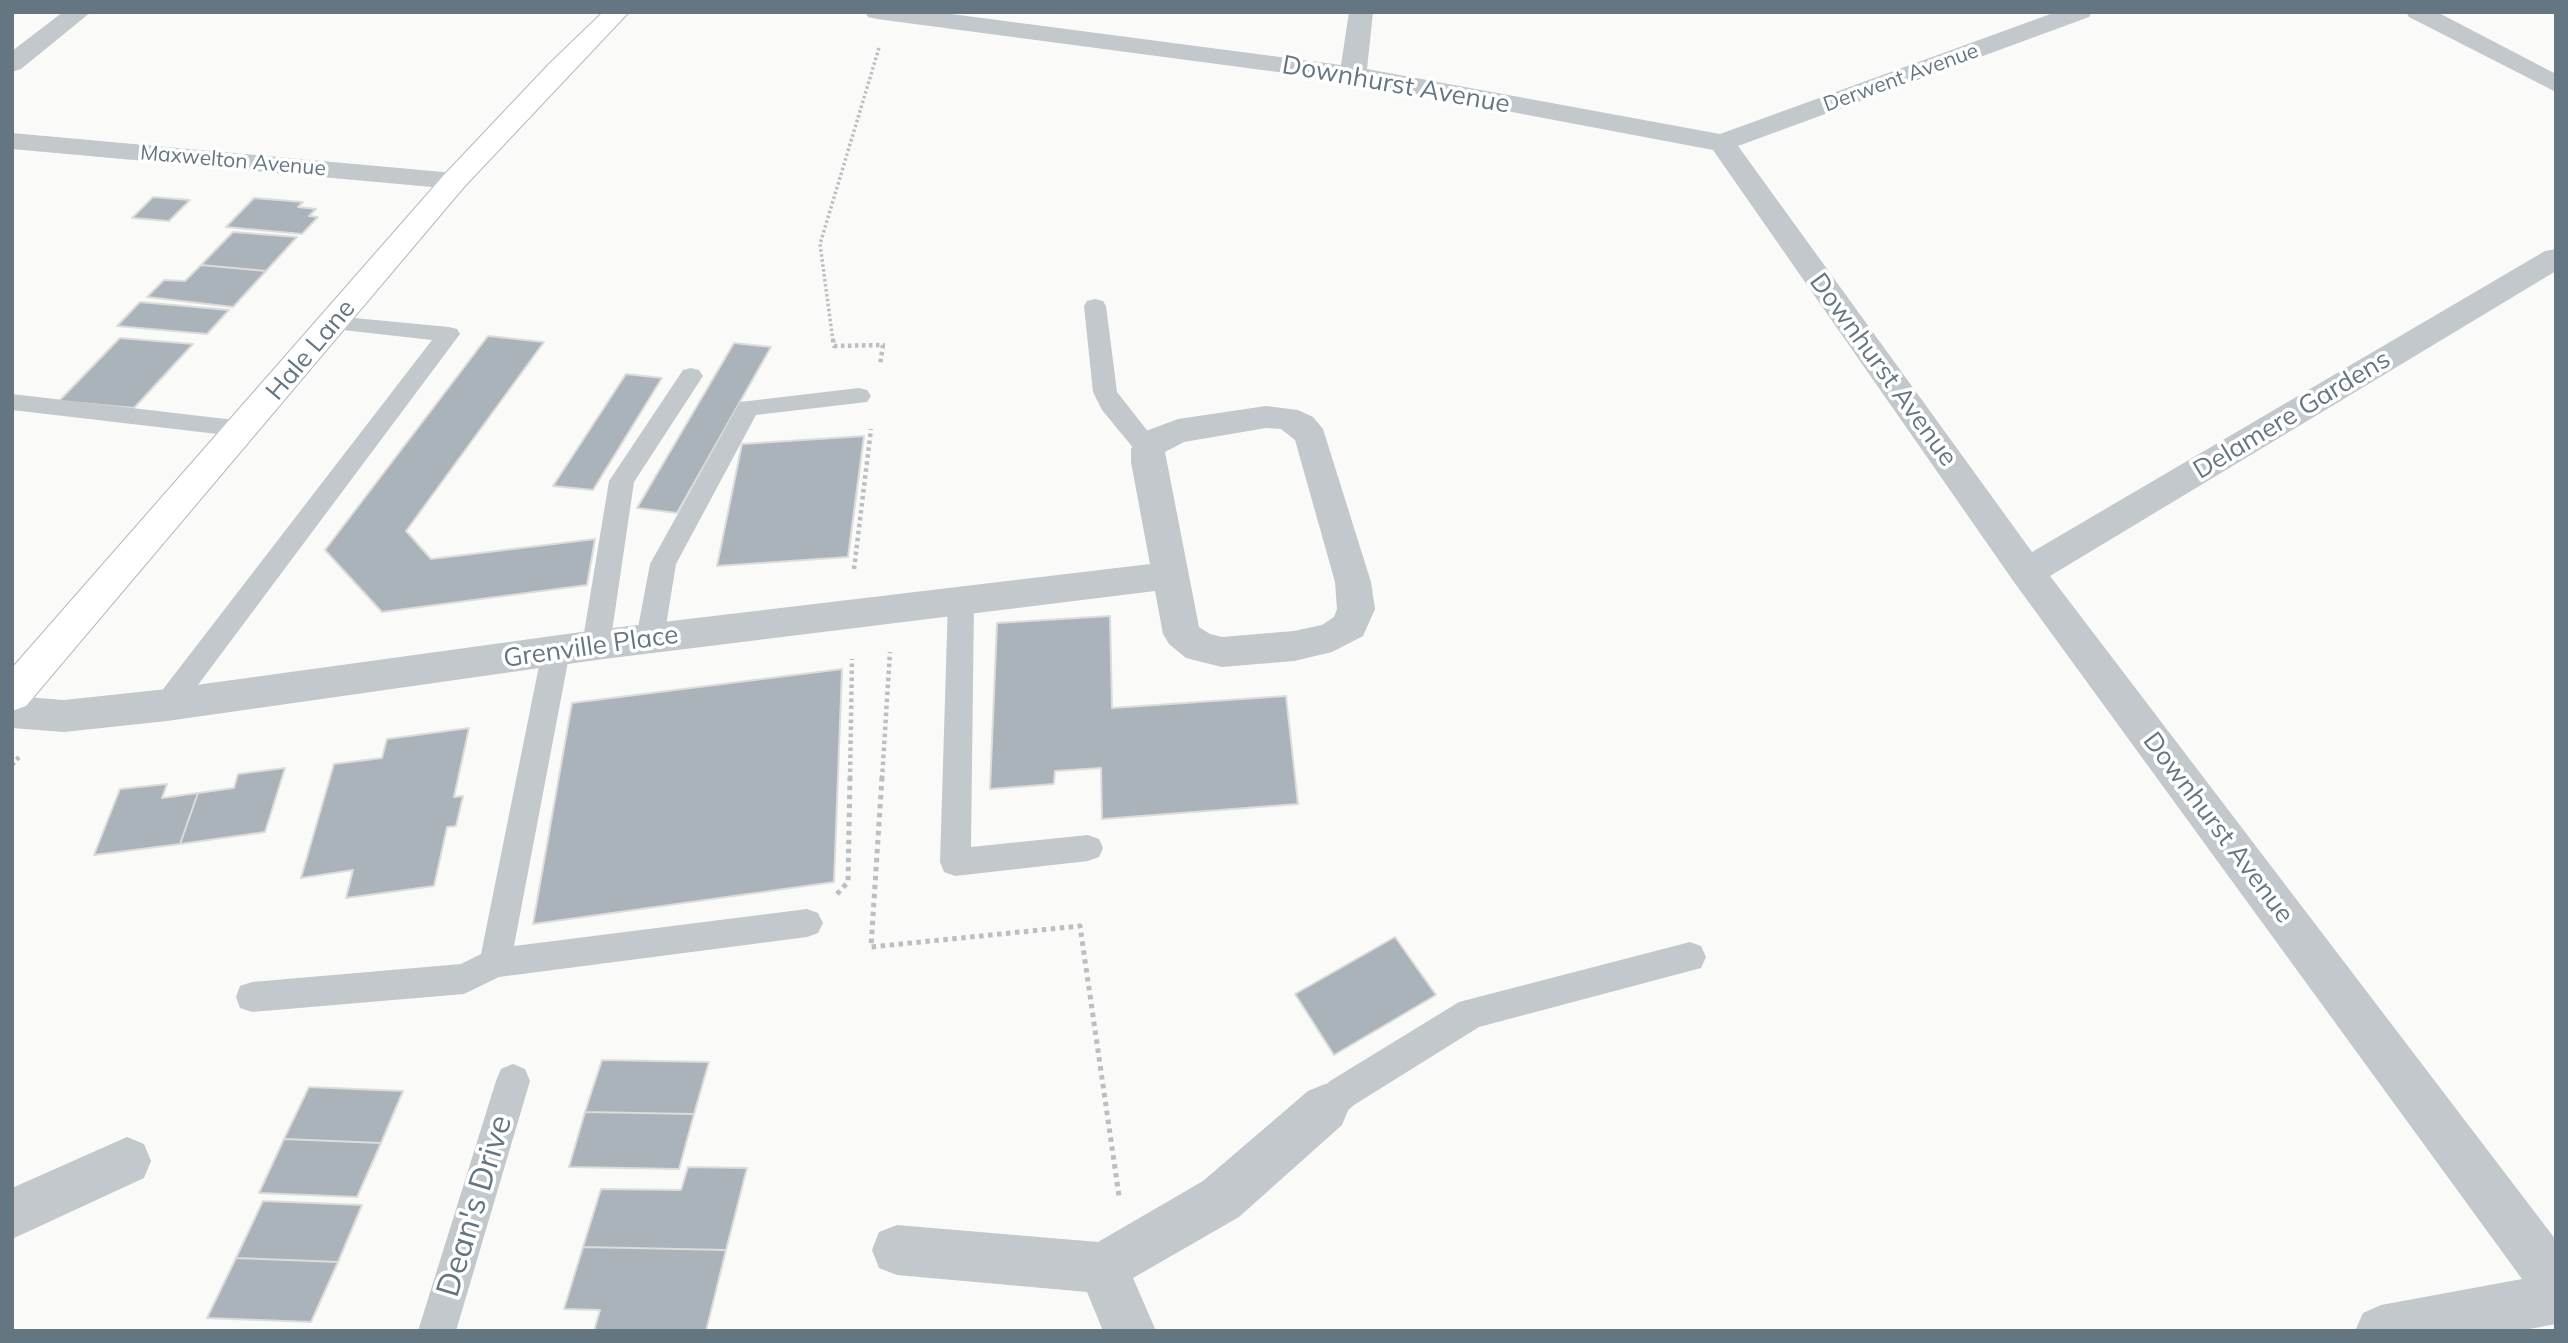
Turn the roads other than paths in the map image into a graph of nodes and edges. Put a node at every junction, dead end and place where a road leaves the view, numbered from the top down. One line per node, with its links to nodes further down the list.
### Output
1 (79, 12): 7 (street)
2 (617, 12): 12 (main road, Hale Lane)
3 (1361, 12): 8 (street)
4 (2080, 12): 11 (street, Derwent Avenue)
5 (2418, 12): 9 (street)
6 (883, 13): 8 (street, Downhurst Avenue)
7 (12, 64)
8 (1353, 74): 11 (street, Downhurst Avenue)
9 (2556, 84)
10 (12, 141): 12 (street, Maxwelton Avenue)
11 (1721, 143): 21 (street, Downhurst Avenue)
12 (454, 181): 15 (main road, Hale Lane)
13 (2556, 258): 21 (street, Delamere Gardens)
14 (1095, 306): 20 (lane)
15 (334, 323): 19 (main road, Hale Lane); 28 (lane)
16 (691, 376): 25 (lane)
17 (859, 396): 24 (lane)
18 (12, 402): 19 (lane)
19 (243, 429): 27 (main road, Hale Lane)
20 (1148, 449): 22 (street); 22 (street)
21 (2027, 572): 41 (street, Downhurst Avenue)
22 (1170, 575): 23 (street, Grenville Place)
23 (961, 601): 24 (street, Grenville Place); 30 (lane)
24 (650, 638): 25 (street, Grenville Place)
25 (596, 645): 26 (street, Grenville Place)
26 (556, 651): 28 (street, Grenville Place); 33 (lane)
27 (12, 695)
28 (167, 705): 29 (street, Grenville Place)
29 (12, 712)
30 (1088, 848)
31 (807, 923): 33 (lane)
32 (1690, 957): 36 (lane)
33 (495, 963): 34 (lane)
34 (252, 997)
35 (513, 1081): 43 (lane, Dean's Drive)
36 (1325, 1108): 40 (street)
37 (127, 1161): 38 (street)
38 (12, 1214)
39 (897, 1250): 40 (street)
40 (1114, 1261): 44 (street)
41 (2556, 1282)
42 (2556, 1298): 45 (street)
43 (437, 1331)
44 (1130, 1331)
45 (2381, 1331)

